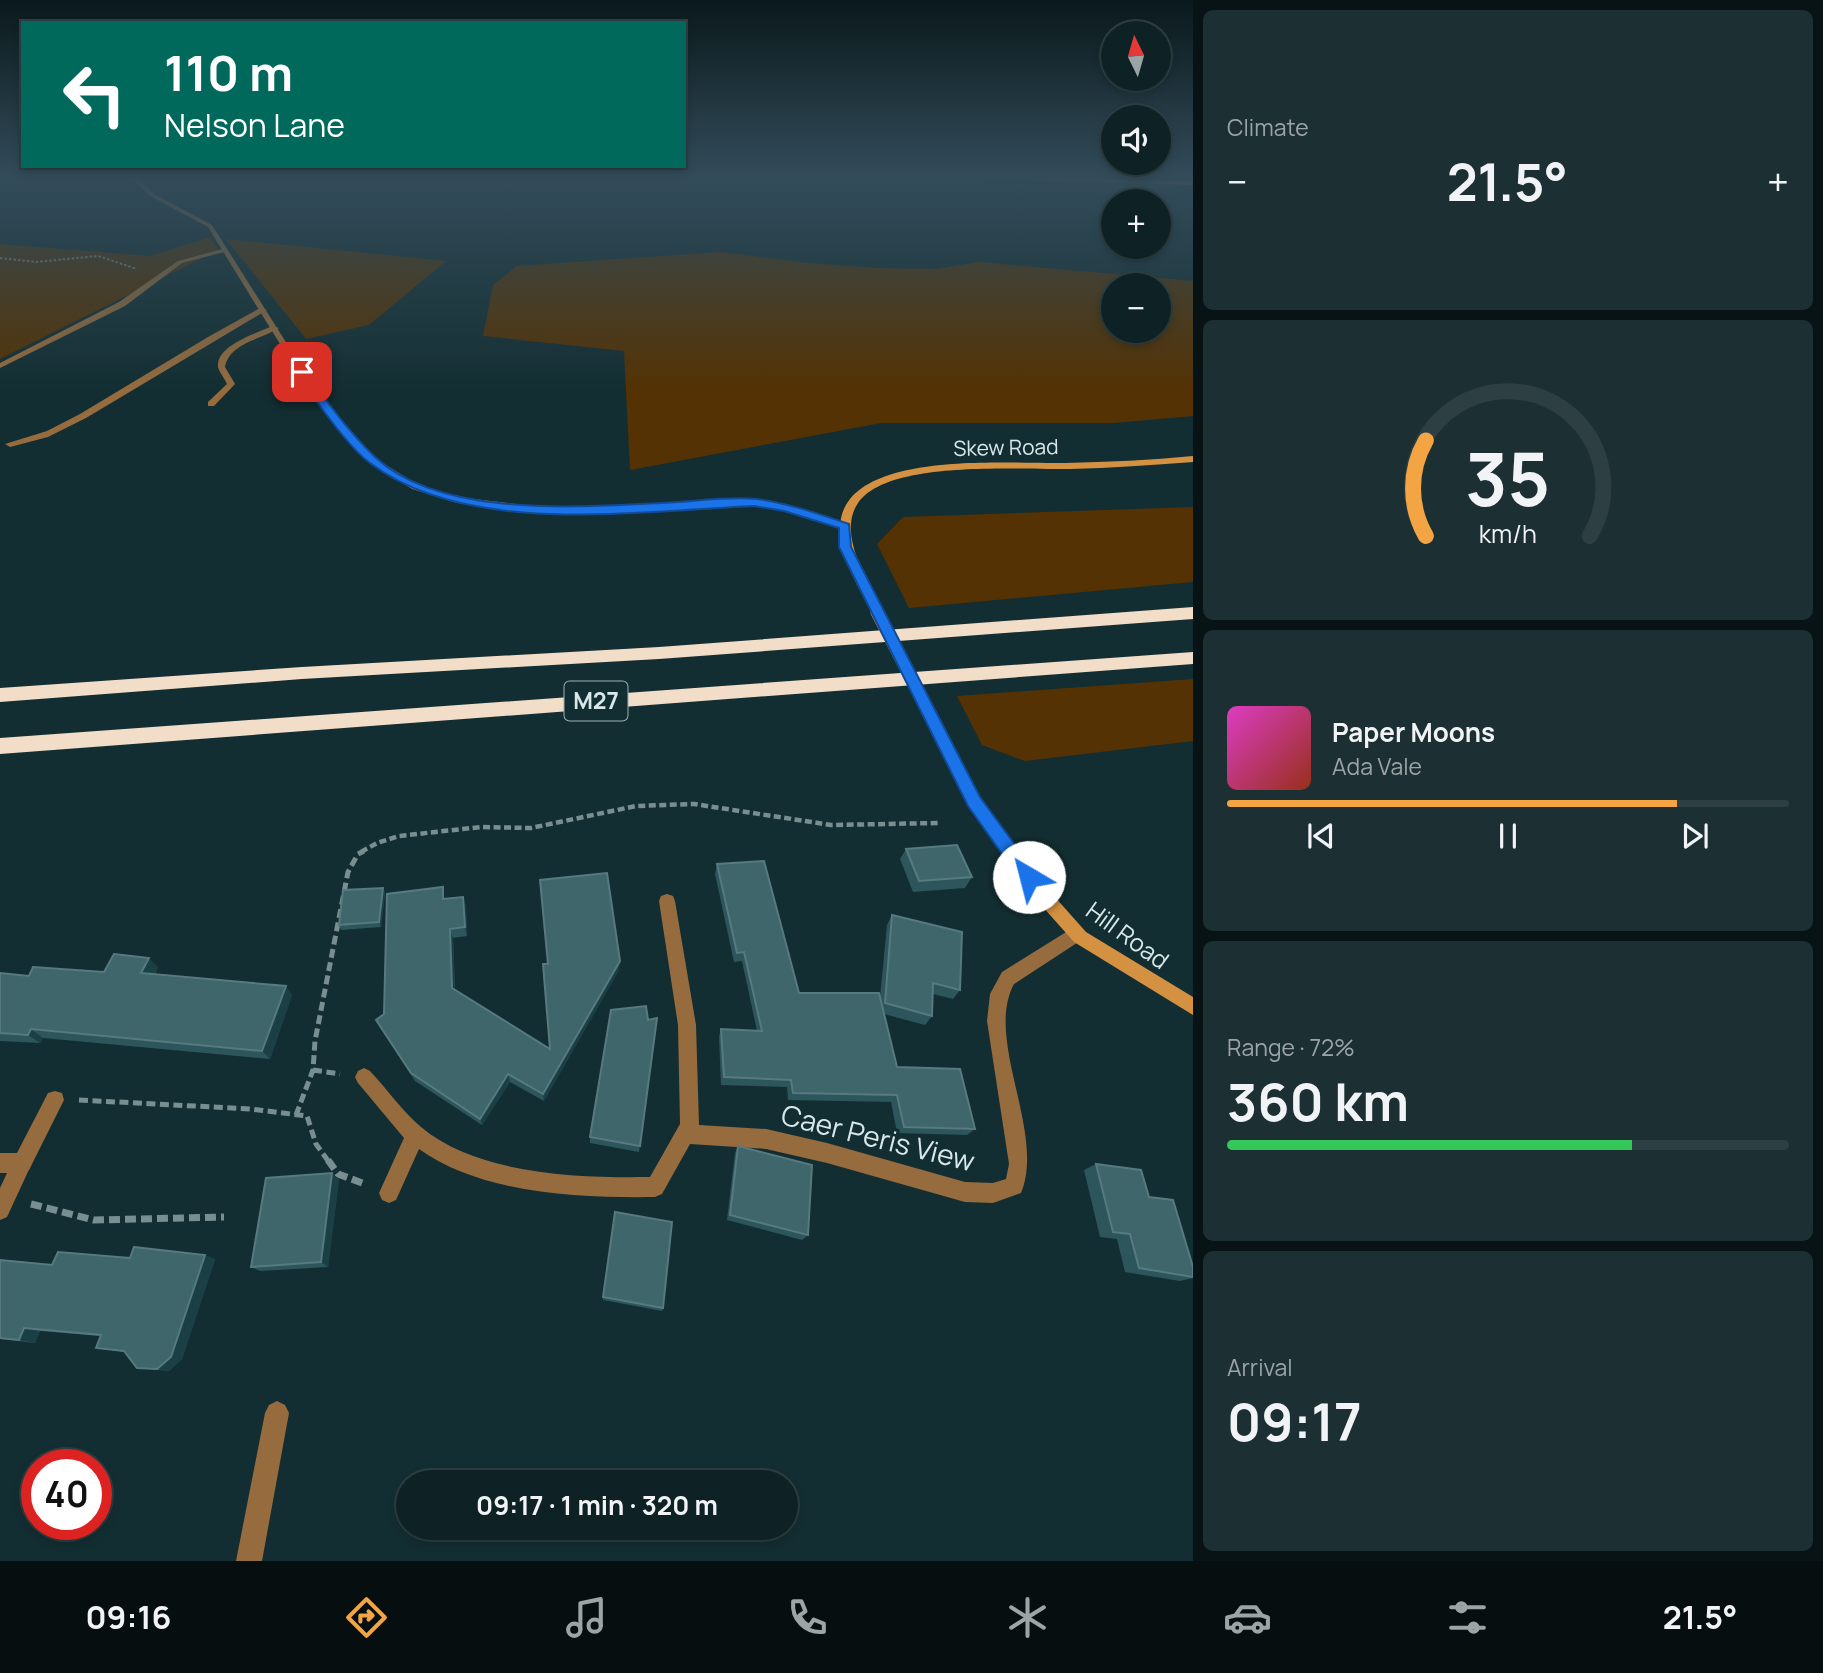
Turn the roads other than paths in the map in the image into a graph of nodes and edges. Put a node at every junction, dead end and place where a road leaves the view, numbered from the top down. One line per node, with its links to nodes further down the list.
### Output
1 (226, 250): 2 (street); 4 (street)
2 (263, 310): 3 (street); 6 (street)
3 (275, 328): 5 (street); 8 (street)
4 (0, 366)
5 (211, 404)
6 (9, 444)
7 (1193, 459): 8 (street, Skew Road)
8 (845, 526): 14 (street, Hill Road, bridge)
9 (1193, 613): 11 (highway, M27)
10 (1193, 658): 12 (highway, M27)
11 (0, 695)
12 (0, 746)
13 (667, 901): 18 (street)
14 (1077, 934): 15 (street, Hill Road); 18 (street, Caer Peris View)
15 (1193, 1007)
16 (364, 1077): 19 (street)
17 (55, 1100): 21 (street)
18 (685, 1133): 19 (street)
19 (415, 1135): 22 (street)
20 (0, 1163): 21 (street)
21 (22, 1163): 23 (street)
22 (389, 1193)
23 (3, 1204)
24 (277, 1413): 25 (street)
25 (249, 1561)

